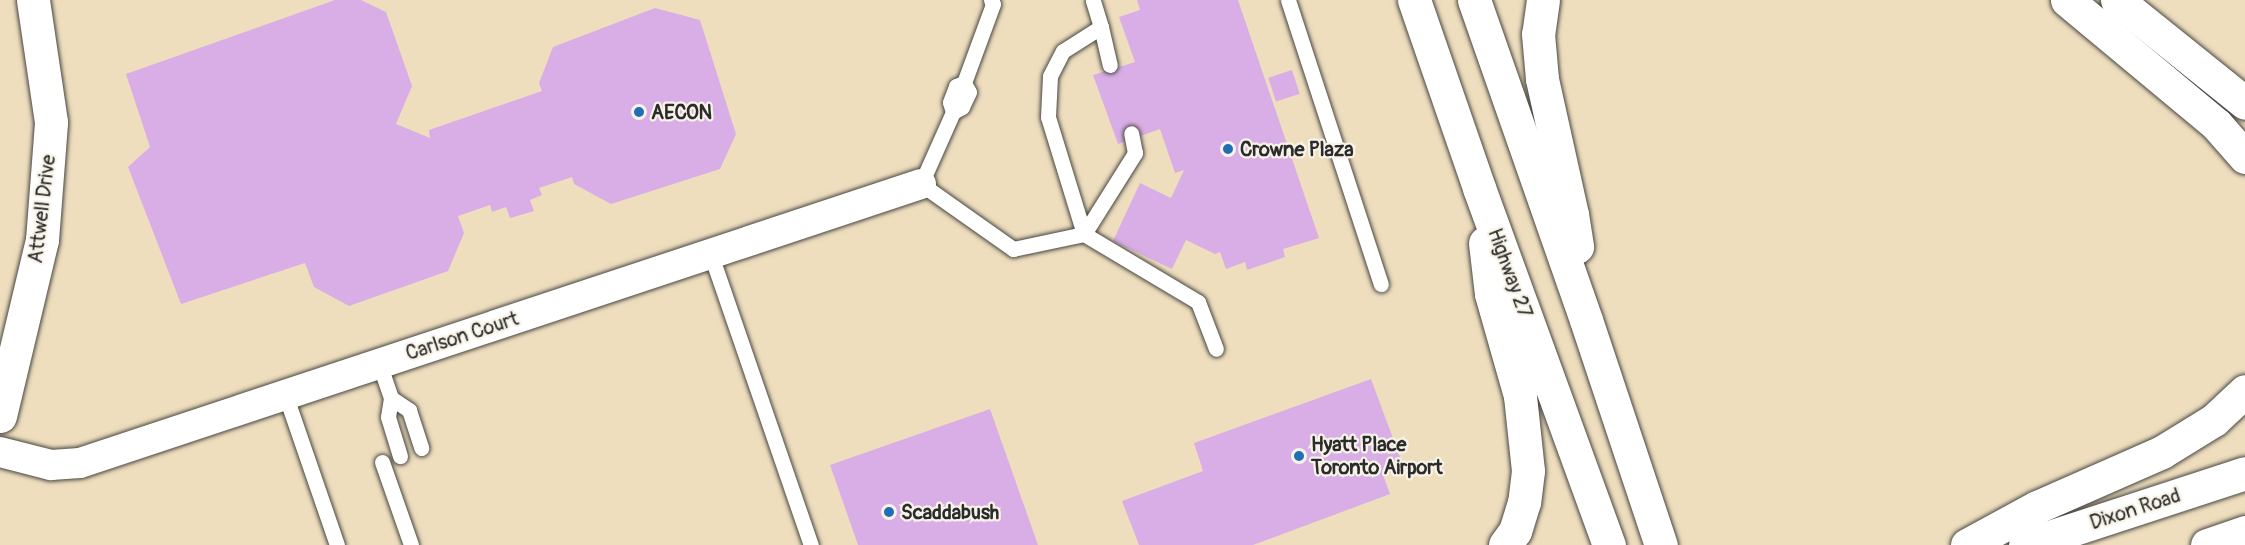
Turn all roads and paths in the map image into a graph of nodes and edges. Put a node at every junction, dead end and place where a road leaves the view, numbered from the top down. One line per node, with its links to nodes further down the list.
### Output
1 (33, 0): 22 (main road, Attwell Drive)
2 (991, 0): 15 (lane)
3 (1093, 0): 10 (lane)
4 (1288, 0): 19 (lane)
5 (1414, 0): 16 (main road, Highway 27)
6 (1474, 0): 20 (main road)
7 (1543, 0): 20 (main road)
8 (2067, 0): 14 (main road)
9 (2117, 0): 12 (main road)
10 (1101, 27): 11 (lane); 17 (lane)
11 (1110, 65)
12 (2245, 103)
13 (1131, 133): 17 (lane)
14 (2245, 157)
15 (921, 184): 17 (lane); 18 (street, Carlson Court)
16 (1479, 188): 37 (main road); 38 (main road, Highway 27)
17 (1084, 234): 21 (lane)
18 (711, 255): 23 (street, Carlson Court); 36 (lane)
19 (1382, 284)
20 (1586, 320): 39 (main road)
21 (1216, 349)
22 (7, 359): 27 (main road, Attwell Drive)
23 (379, 363): 25 (street, Carlson Court); 26 (lane)
24 (2245, 391): 40 (main road)
25 (285, 394): 29 (street, Carlson Court); 34 (lane)
26 (391, 398): 28 (lane); 30 (lane)
27 (0, 416)
28 (422, 447)
29 (0, 452)
30 (400, 456)
31 (382, 462): 35 (lane)
32 (2245, 473): 41 (main road, Dixon Road)
33 (2245, 532): 42 (main road)
34 (337, 545)
35 (411, 545)
36 (811, 545)
37 (1505, 545)
38 (1609, 545)
39 (1661, 545)
40 (1967, 545)
41 (2025, 545)
42 (2207, 545)

